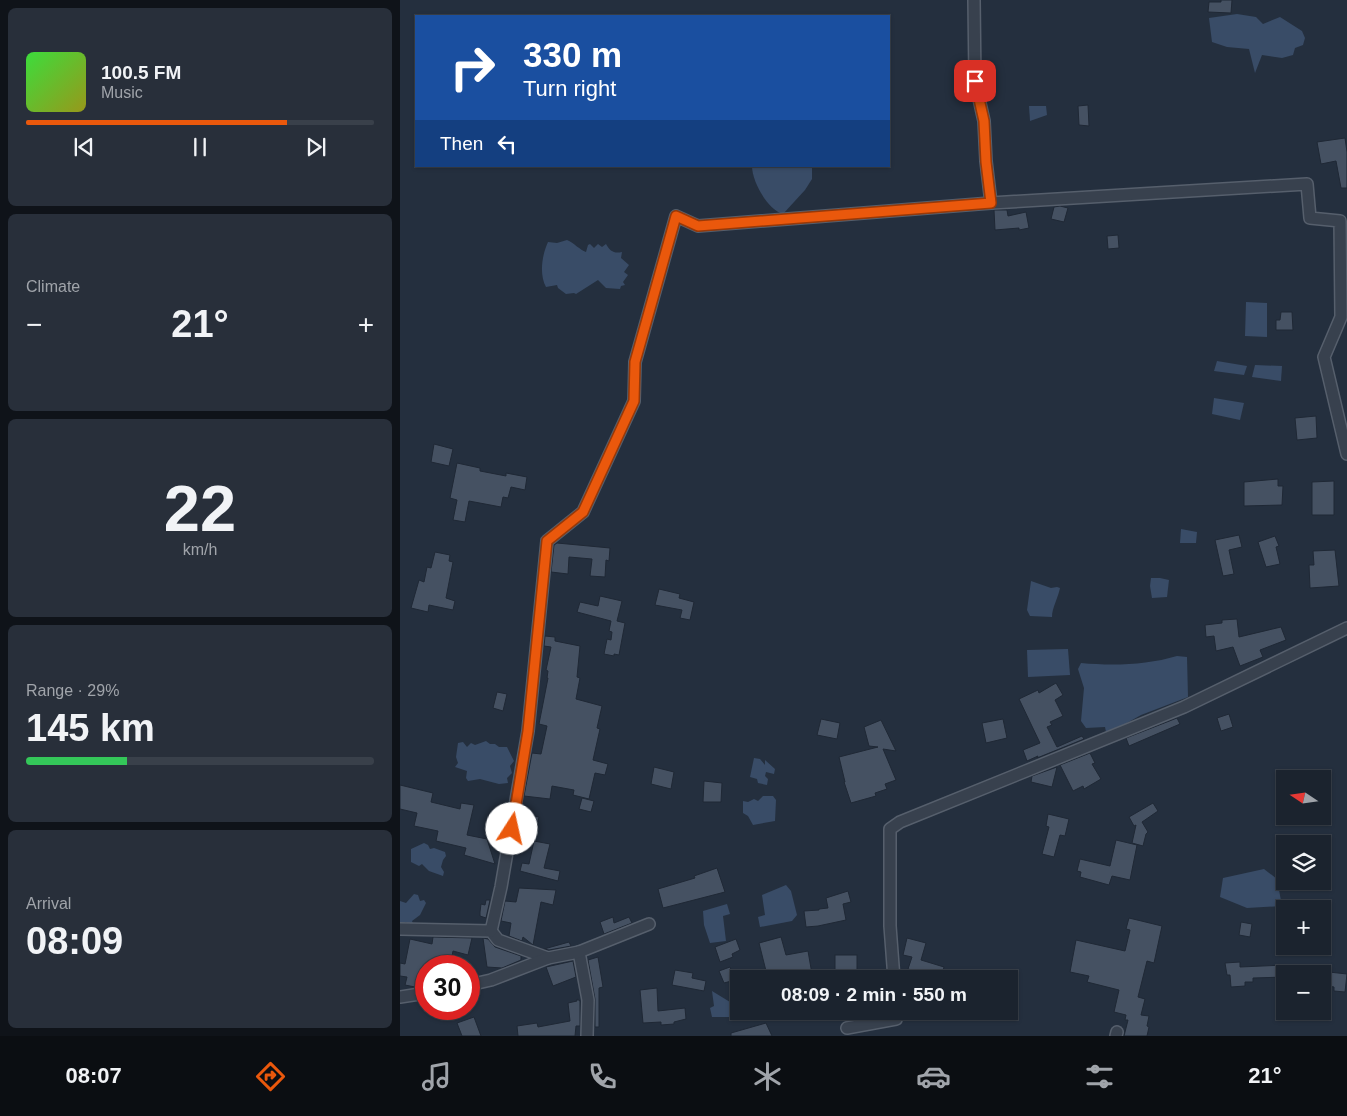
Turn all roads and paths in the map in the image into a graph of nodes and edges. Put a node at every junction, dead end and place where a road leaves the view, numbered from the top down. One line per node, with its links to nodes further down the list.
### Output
1 (974, 0): 2 (street)
2 (991, 203): 3 (street); 7 (street)
3 (1347, 454)
4 (1347, 628): 10 (street)
5 (649, 924): 8 (street)
6 (400, 929): 7 (street)
7 (491, 931): 9 (street)
8 (579, 952): 9 (street); 16 (street)
9 (548, 958): 11 (street)
10 (893, 970)
11 (480, 982)
12 (415, 995): 13 (street)
13 (400, 997)
14 (891, 1020): 15 (street)
15 (847, 1028)
16 (587, 1036)

